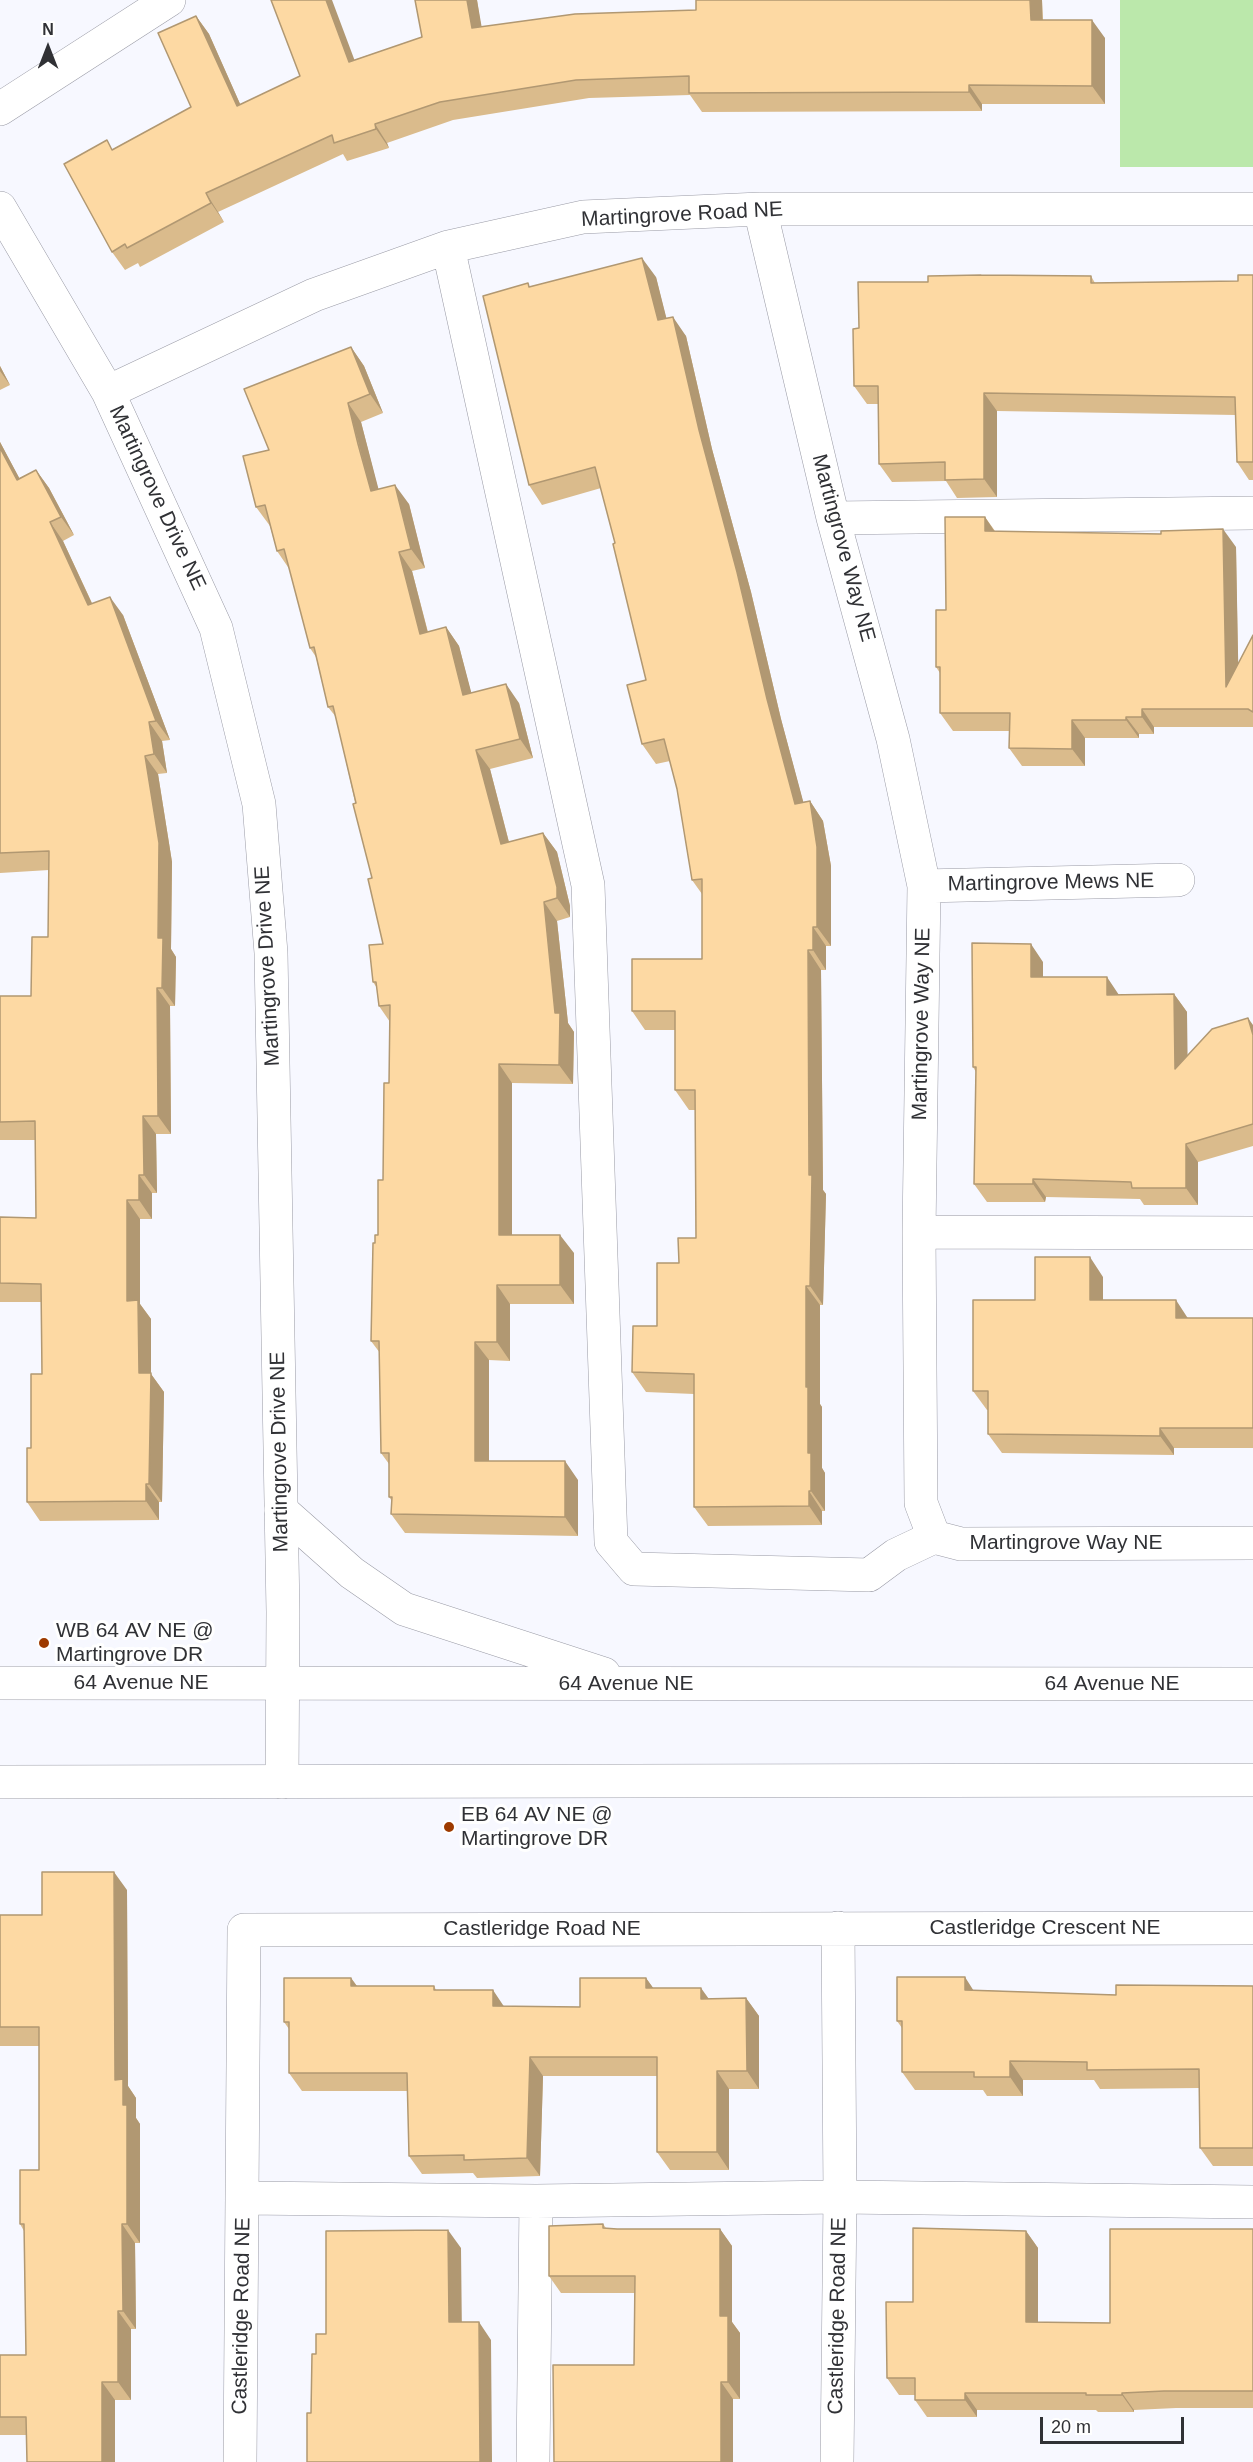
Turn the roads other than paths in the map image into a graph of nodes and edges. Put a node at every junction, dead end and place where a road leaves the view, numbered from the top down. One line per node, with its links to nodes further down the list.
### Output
1 (169, 0): 2 (street)
2 (0, 109)
3 (0, 208): 7 (street, Martingrove Drive NE)
4 (760, 209): 5 (street, Martingrove Road NE); 6 (street, Martingrove Road NE); 9 (street, Martingrove Way NE)
5 (1253, 209)
6 (448, 248): 7 (street, Martingrove Road NE); 15 (street)
7 (108, 392): 14 (street, Martingrove Drive NE)
8 (1253, 513): 9 (street)
9 (834, 518): 11 (street, Martingrove Way NE)
10 (1178, 880): 11 (street, Martingrove Mews NE)
11 (924, 886): 12 (street, Martingrove Way NE)
12 (919, 1232): 13 (street); 15 (street, Martingrove Way NE)
13 (1253, 1233)
14 (281, 1510): 18 (street, Martingrove Drive NE); 19 (street)
15 (934, 1537): 16 (street, Martingrove Way NE)
16 (1253, 1543)
17 (0, 1683): 18 (street, 64 Avenue NE)
18 (282, 1683): 19 (street, 64 Avenue NE); 23 (street, Martingrove Drive NE)
19 (635, 1684): 20 (street, 64 Avenue NE)
20 (1253, 1684)
21 (1253, 1780): 23 (street)
22 (0, 1782): 23 (street)
23 (282, 1782)
24 (837, 1928): 25 (street, Castleridge Crescent NE); 26 (street, Castleridge Road NE); 27 (street, Castleridge Road NE)
25 (1253, 1928)
26 (840, 2197): 28 (street); 29 (street); 32 (street, Castleridge Road NE)
27 (243, 2198): 28 (street); 30 (street, Castleridge Road NE)
28 (536, 2201): 31 (street)
29 (1253, 2202)
30 (240, 2462)
31 (533, 2462)
32 (837, 2462)

